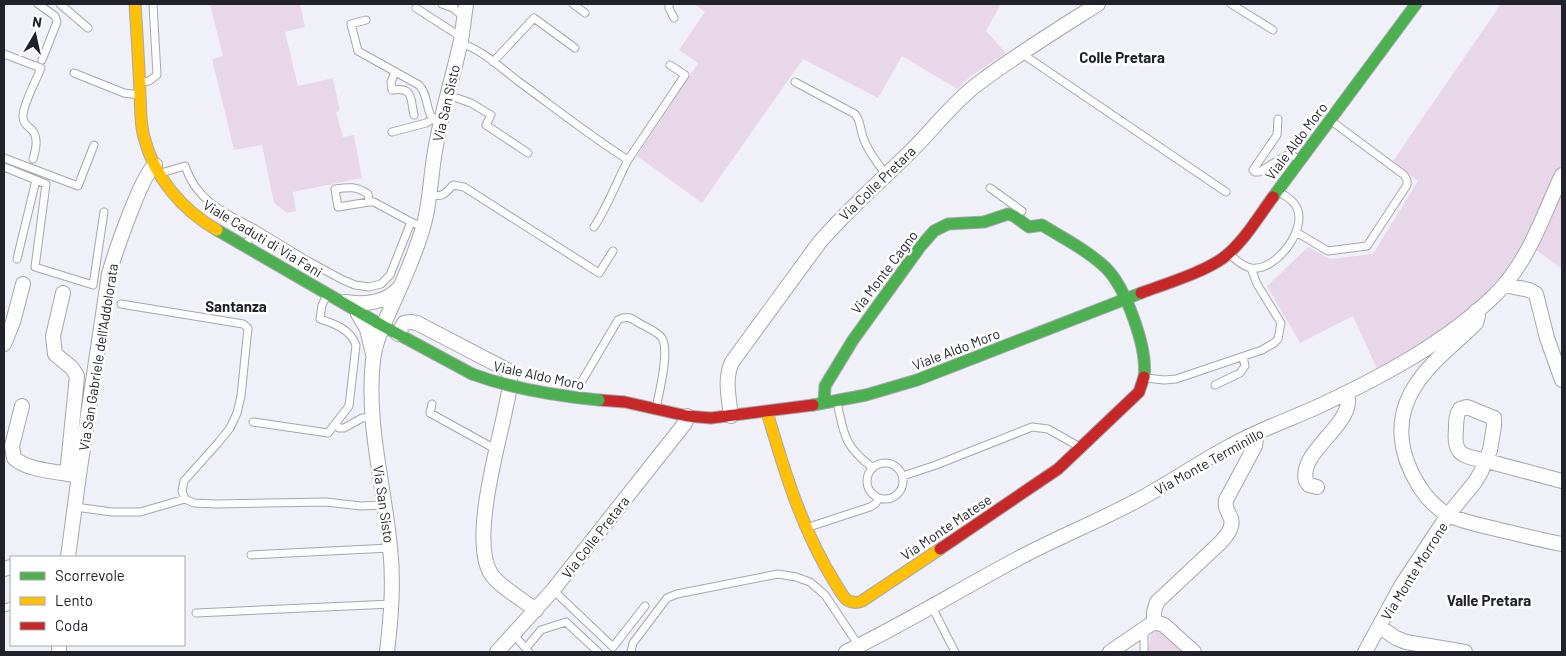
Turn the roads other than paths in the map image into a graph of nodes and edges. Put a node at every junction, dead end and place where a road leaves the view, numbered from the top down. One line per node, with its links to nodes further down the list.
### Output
1 (38, 4): 21 (lane)
2 (60, 4): 15 (lane)
3 (144, 4): 26 (street, Viale Caduti di Via Fani); 26 (lane)
4 (442, 4): 11 (lane)
5 (573, 4): 12 (lane)
6 (669, 4): 13 (lane)
7 (1098, 4): 19 (street, Via Colle Pretara)
8 (1231, 4): 16 (lane)
9 (1416, 4): 32 (street, Viale Aldo Moro)
10 (416, 8): 17 (lane)
11 (459, 8): 17 (street, Via San Sisto)
12 (585, 13)
13 (674, 18)
14 (366, 20): 24 (lane)
15 (88, 28)
16 (1273, 30)
17 (461, 40): 22 (lane); 29 (street, Via San Sisto)
18 (575, 48): 22 (lane)
19 (1021, 53): 43 (street, Via Colle Pretara); 48 (lane)
20 (4, 54): 38 (lane)
21 (42, 60)
22 (493, 62): 39 (lane)
23 (670, 65): 39 (lane)
24 (395, 72): 30 (lane); 33 (lane)
25 (74, 73): 28 (lane)
26 (139, 82): 28 (street, Viale Caduti di Via Fani)
27 (794, 82): 43 (lane)
28 (140, 95): 42 (street, Viale Caduti di Via Fani)
29 (448, 95): 33 (street, Via San Sisto); 36 (lane)
30 (414, 115)
31 (1278, 119): 40 (lane)
32 (1330, 120): 40 (street, Viale Aldo Moro); 56 (lane)
33 (437, 121): 34 (lane); 49 (street, Via San Sisto)
34 (392, 132)
35 (94, 145): 37 (lane)
36 (528, 153)
37 (4, 158)
38 (32, 159)
39 (628, 160): 54 (lane)
40 (1300, 162): 47 (street, Viale Aldo Moro)
41 (4, 167): 45 (lane)
42 (158, 169): 55 (lane); 57 (street, Viale Caduti di Via Fani); 96 (street, Via San Gabriele dell'Addolorata)
43 (886, 175): 88 (street, Via Colle Pretara)
44 (1562, 175): 63 (street, Via Monte Terminillo)
45 (36, 180): 51 (lane); 60 (lane)
46 (990, 188): 52 (lane)
47 (1277, 191): 56 (lane); 59 (street, Viale Aldo Moro)
48 (1226, 192)
49 (430, 196): 53 (street, Via San Sisto); 58 (lane)
50 (369, 202): 50 (lane); 53 (lane)
51 (104, 212)
52 (1027, 214)
53 (417, 224): 55 (lane); 64 (street, Via San Sisto)
54 (594, 227)
55 (255, 228): 57 (lane)
56 (1296, 232): 61 (lane)
57 (245, 247): 66 (street, Viale Caduti di Via Fani)
58 (613, 251)
59 (1229, 253): 61 (lane); 67 (street, Viale Aldo Moro)
60 (17, 259)
61 (1251, 268): 75 (lane)
62 (23, 284): 73 (street)
63 (1505, 284): 70 (street, Via Monte Terminillo); 77 (street)
64 (400, 287): 69 (street); 71 (street, Via San Sisto)
65 (63, 293): 96 (street)
66 (327, 294): 69 (street, Viale Caduti di Via Fani); 91 (lane)
67 (1126, 300): 76 (street); 81 (street, Viale Aldo Moro); 82 (street, Via Monte Cagno)
68 (121, 304): 101 (lane)
69 (346, 305): 71 (street, Viale Caduti di Via Fani); 74 (street, Via San Sisto)
70 (1476, 311): 80 (street, Via Monte Terminillo); 104 (street)
71 (383, 326): 72 (street, Viale Aldo Moro); 74 (street, Via San Sisto)
72 (398, 334): 85 (street, Viale Aldo Moro, bridge); 94 (street)
73 (4, 344)
74 (374, 357): 89 (street, Via San Sisto)
75 (1243, 357): 76 (lane); 79 (lane)
76 (1145, 378): 93 (street, Via Monte Matese)
77 (1562, 380)
78 (582, 381): 85 (lane)
79 (1215, 385)
80 (1347, 393): 92 (street, Via Monte Terminillo); 99 (street)
81 (837, 401): 82 (street, Viale Aldo Moro); 95 (lane)
82 (824, 403): 86 (street, Viale Aldo Moro)
83 (432, 404): 94 (lane)
84 (22, 406): 96 (street)
85 (656, 408): 87 (street, Viale Aldo Moro)
86 (767, 412): 88 (street, Viale Aldo Moro); 105 (street, Via Monte Matese)
87 (687, 416): 88 (street, Viale Aldo Moro); 110 (street, Via Colle Pretara)
88 (731, 416)
89 (372, 417): 91 (lane); 102 (street, Via San Sisto)
90 (254, 422): 91 (lane)
91 (335, 424)
92 (1254, 435): 113 (street, Via Monte Terminillo); 117 (street)
93 (1081, 448): 97 (lane); 105 (street, Via Monte Matese)
94 (497, 450): 114 (street)
95 (872, 468): 97 (lane); 100 (lane)
96 (73, 475): 103 (street, Via San Gabriele dell'Addolorata)
97 (903, 476): 100 (lane)
98 (1562, 481): 104 (street, Via Monte Morrone)
99 (1317, 487)
100 (878, 498): 105 (lane)
101 (185, 499): 102 (lane); 103 (lane)
102 (385, 505): 107 (street, Via San Sisto)
103 (75, 507): 109 (street, Via San Gabriele dell'Addolorata)
104 (1448, 515): 106 (street); 116 (street, Via Monte Morrone)
105 (806, 527)
106 (1562, 544)
107 (390, 548): 108 (lane); 111 (street, Via San Sisto)
108 (251, 555)
109 (70, 556)
110 (553, 590): 112 (lane); 114 (street, Via Colle Pretara)
111 (392, 604): 115 (lane); 122 (street, Via San Sisto)
112 (646, 606)
113 (932, 607): 119 (street, Via Monte Terminillo); 127 (lane)
114 (536, 610): 118 (street, Via Colle Pretara)
115 (196, 613)
116 (1380, 627): 121 (street, Via Monte Morrone); 132 (street)
117 (1147, 630): 128 (street); 129 (lane); 130 (lane); 131 (street)
118 (514, 635): 120 (lane); 123 (street, Via Colle Pretara)
119 (858, 646): 125 (lane); 126 (street, Via Monte Terminillo)
120 (527, 650): 124 (lane)
121 (1440, 650): 133 (street, Via Monte Morrone)
122 (387, 652)
123 (497, 652)
124 (598, 652)
125 (631, 652)
126 (846, 652)
127 (955, 652)
128 (1110, 652)
129 (1138, 652)
130 (1144, 652)
131 (1192, 652)
132 (1365, 652)
133 (1465, 652)

